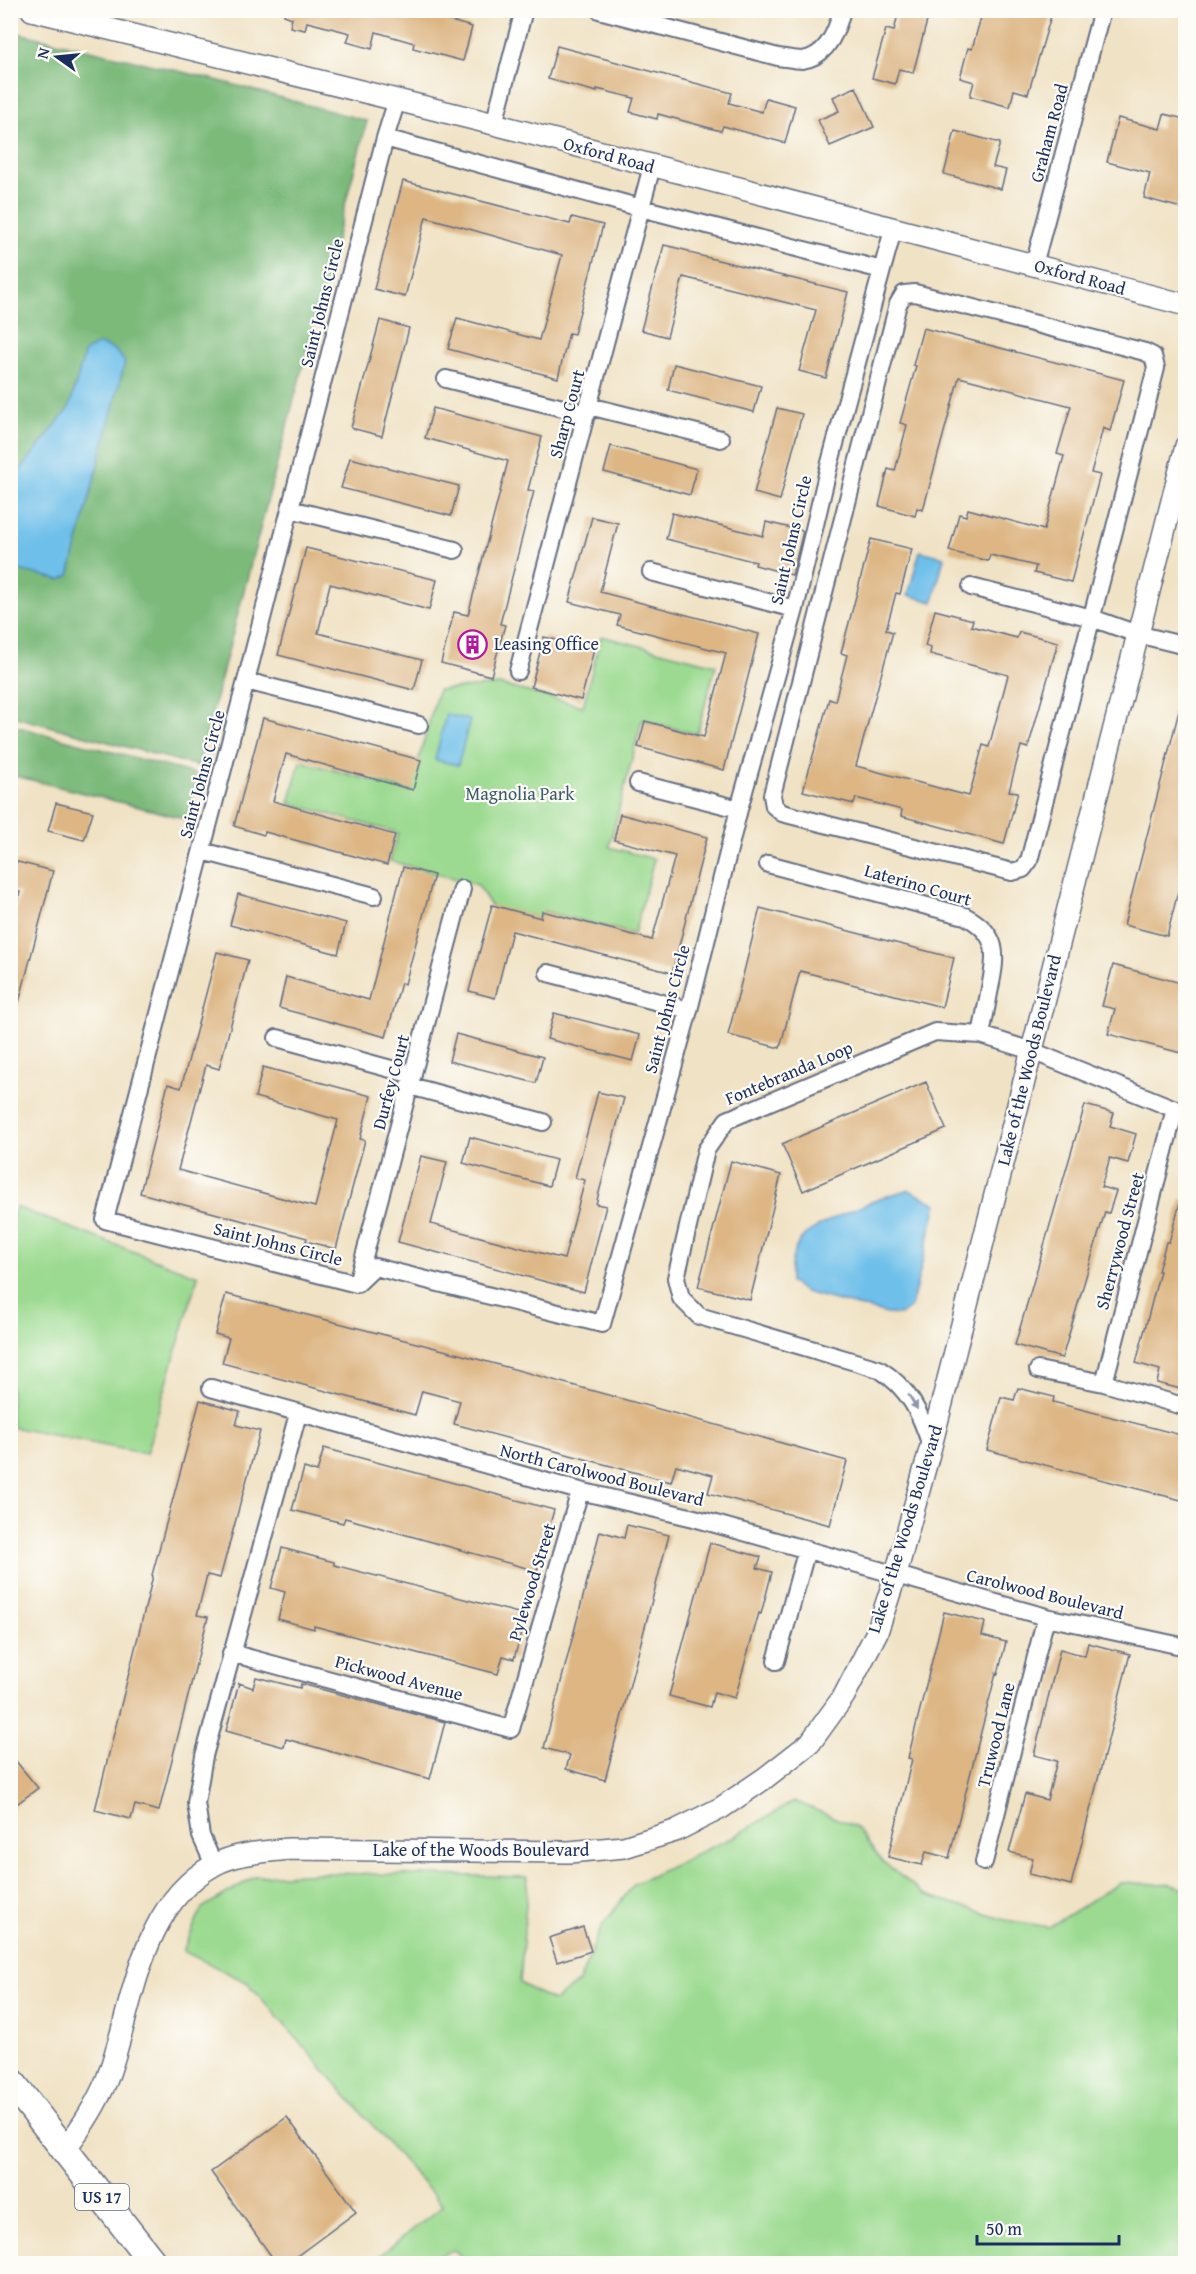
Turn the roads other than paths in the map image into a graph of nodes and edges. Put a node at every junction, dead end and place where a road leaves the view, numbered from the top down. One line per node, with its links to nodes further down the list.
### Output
1 (32, 10): 6 (street, Oxford Road)
2 (524, 10): 7 (street)
3 (599, 10): 4 (street)
4 (842, 10)
5 (1101, 10): 12 (street, Graham Road)
6 (397, 100): 7 (street, Oxford Road); 8 (street, Saint Johns Circle)
7 (494, 124): 9 (street, Oxford Road)
8 (385, 138): 10 (street); 19 (street, Saint Johns Circle)
9 (652, 166): 10 (street, Sharp Court); 11 (street, Oxford Road)
10 (641, 208): 13 (street); 16 (street, Sharp Court)
11 (893, 230): 12 (street, Oxford Road); 13 (street, Saint Johns Circle)
12 (1034, 265): 14 (street, Oxford Road)
13 (882, 270): 23 (street, Saint Johns Circle)
14 (1185, 305)
15 (446, 379): 16 (street)
16 (588, 410): 17 (street); 27 (street, Sharp Court)
17 (721, 439)
18 (1185, 446): 25 (street, Lake of the Woods Boulevard)
19 (290, 509): 20 (street); 28 (street, Saint Johns Circle)
20 (455, 550)
21 (651, 572): 23 (street)
22 (971, 587): 24 (street)
23 (795, 609): 31 (street, Saint Johns Circle)
24 (1092, 618): 24 (street); 25 (street)
25 (1137, 634): 26 (street); 40 (street, Lake of the Woods Boulevard)
26 (1185, 646)
27 (518, 671)
28 (246, 681): 29 (street); 32 (street, Saint Johns Circle)
29 (419, 725)
30 (638, 783): 31 (street)
31 (739, 809): 37 (street, Saint Johns Circle)
32 (202, 851): 35 (street); 44 (street, Saint Johns Circle)
33 (768, 864): 38 (street, Laterino Court)
34 (462, 889): 41 (street, Durfey Court)
35 (374, 896)
36 (548, 973): 37 (street)
37 (688, 1010): 44 (street, Saint Johns Circle)
38 (981, 1035): 40 (street, Fontebranda Loop); 50 (street, Fontebranda Loop, one-way to 50)
39 (277, 1038): 41 (street)
40 (1032, 1051): 42 (street, Fontebranda Loop); 50 (street, Lake of the Woods Boulevard)
41 (412, 1080): 43 (street); 44 (street, Durfey Court)
42 (1180, 1110): 46 (street, Sherrywood Street)
43 (543, 1122)
44 (357, 1284)
45 (1038, 1370): 46 (street)
46 (1104, 1383): 48 (street)
47 (211, 1389): 49 (street, North Carolwood Boulevard)
48 (1185, 1407)
49 (298, 1414): 51 (street, North Carolwood Boulevard); 56 (street)
50 (931, 1446): 53 (street, Lake of the Woods Boulevard)
51 (580, 1491): 52 (street, North Carolwood Boulevard); 58 (street, Pylewood Street)
52 (807, 1549): 53 (street, North Carolwood Boulevard); 57 (street)
53 (896, 1574): 54 (street, Carolwood Boulevard); 60 (street, Lake of the Woods Boulevard)
54 (1046, 1617): 55 (street, Carolwood Boulevard); 59 (street, Truwood Lane)
55 (1185, 1647)
56 (231, 1653): 58 (street, Pickwood Avenue); 60 (street)
57 (776, 1661)
58 (522, 1684)
59 (984, 1862)
60 (214, 1865): 62 (street, Lake of the Woods Boulevard)
61 (10, 2080): 62 (main road, US 17)
62 (65, 2149): 63 (main road, US 17)
63 (154, 2264)

